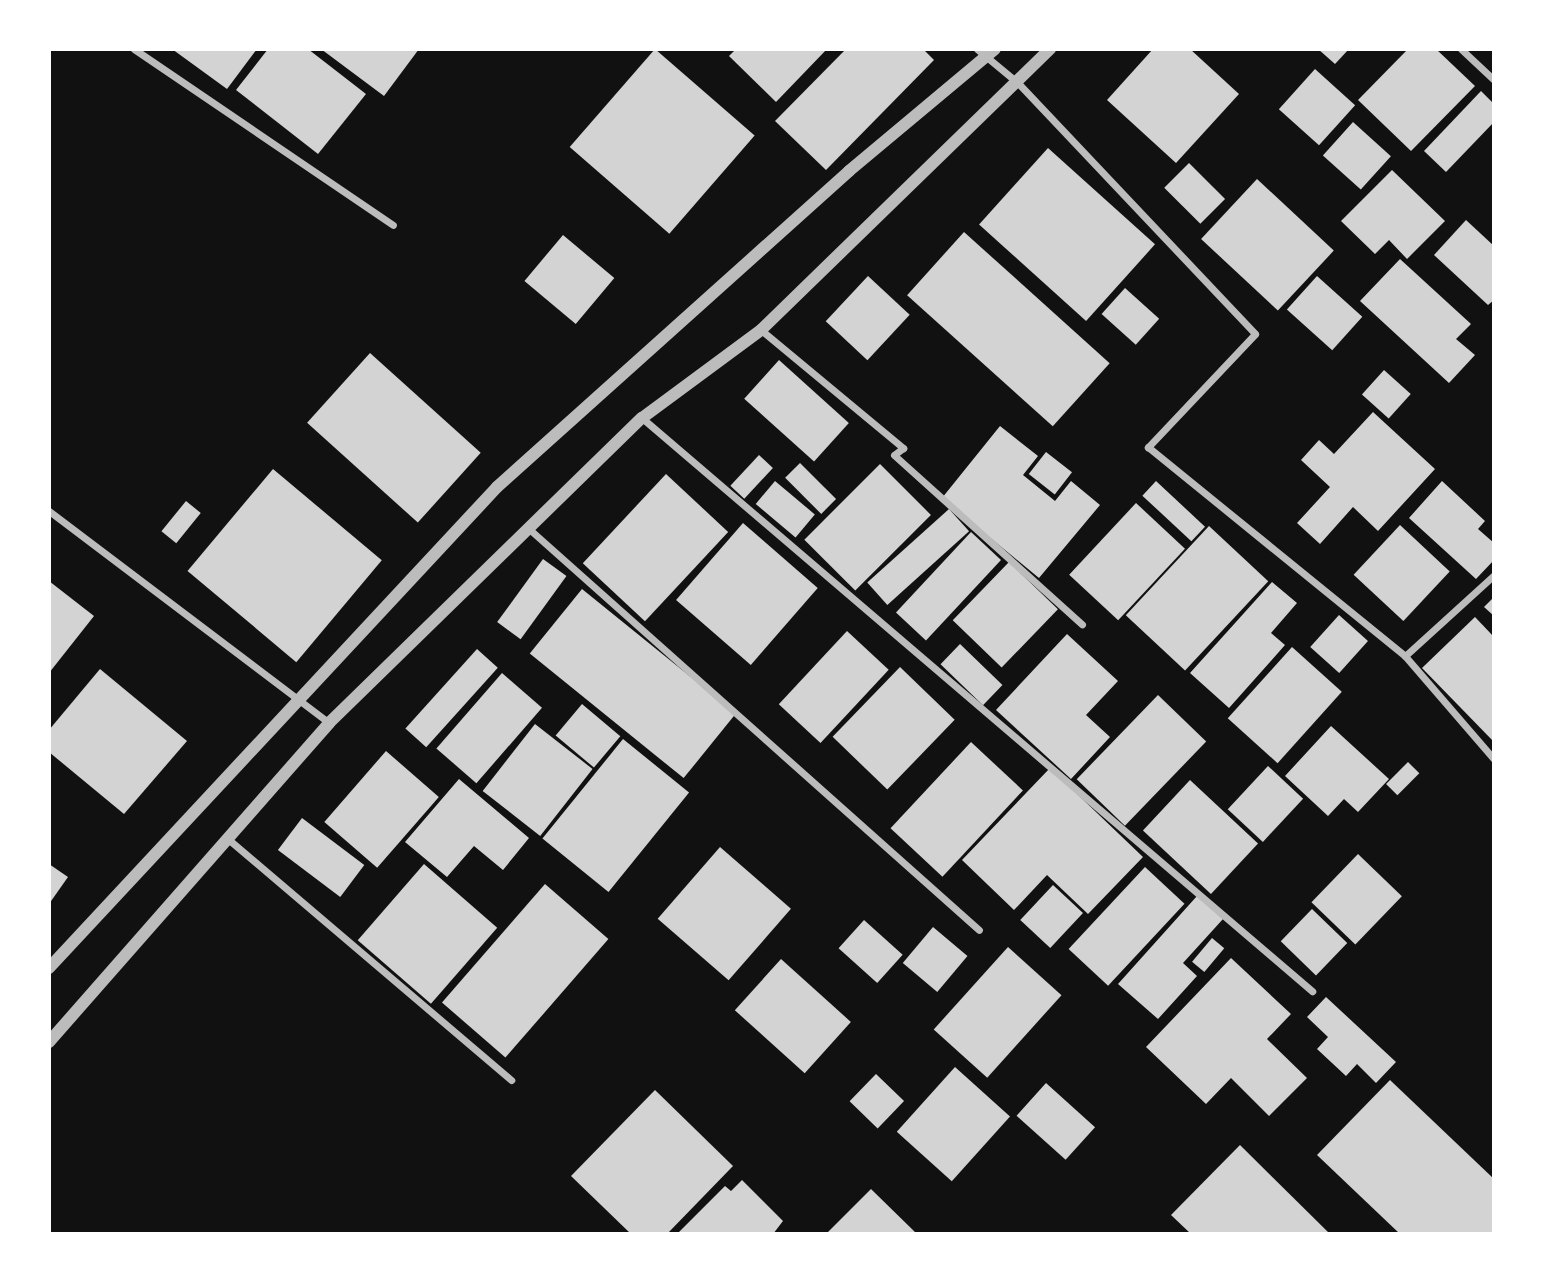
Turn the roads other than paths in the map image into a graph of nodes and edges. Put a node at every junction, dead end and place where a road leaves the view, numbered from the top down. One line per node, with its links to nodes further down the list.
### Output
1 (134, 49): 8 (street)
2 (977, 49): 5 (street)
3 (1051, 49): 7 (street)
4 (1461, 49): 6 (street)
5 (992, 53): 7 (street); 16 (street)
6 (1494, 80)
7 (1018, 83): 9 (street); 15 (street)
8 (393, 226)
9 (761, 330): 10 (street); 14 (street)
10 (642, 418): 12 (street); 22 (street)
11 (49, 510): 16 (street)
12 (528, 527): 17 (street); 20 (street)
13 (1494, 575): 15 (street)
14 (1082, 624)
15 (1405, 656): 18 (street)
16 (300, 702): 17 (street); 21 (street)
17 (329, 723): 19 (street)
18 (1494, 759)
19 (228, 839): 23 (street); 24 (street)
20 (979, 930)
21 (49, 968)
22 (1312, 991)
23 (49, 1042)
24 (511, 1080)

